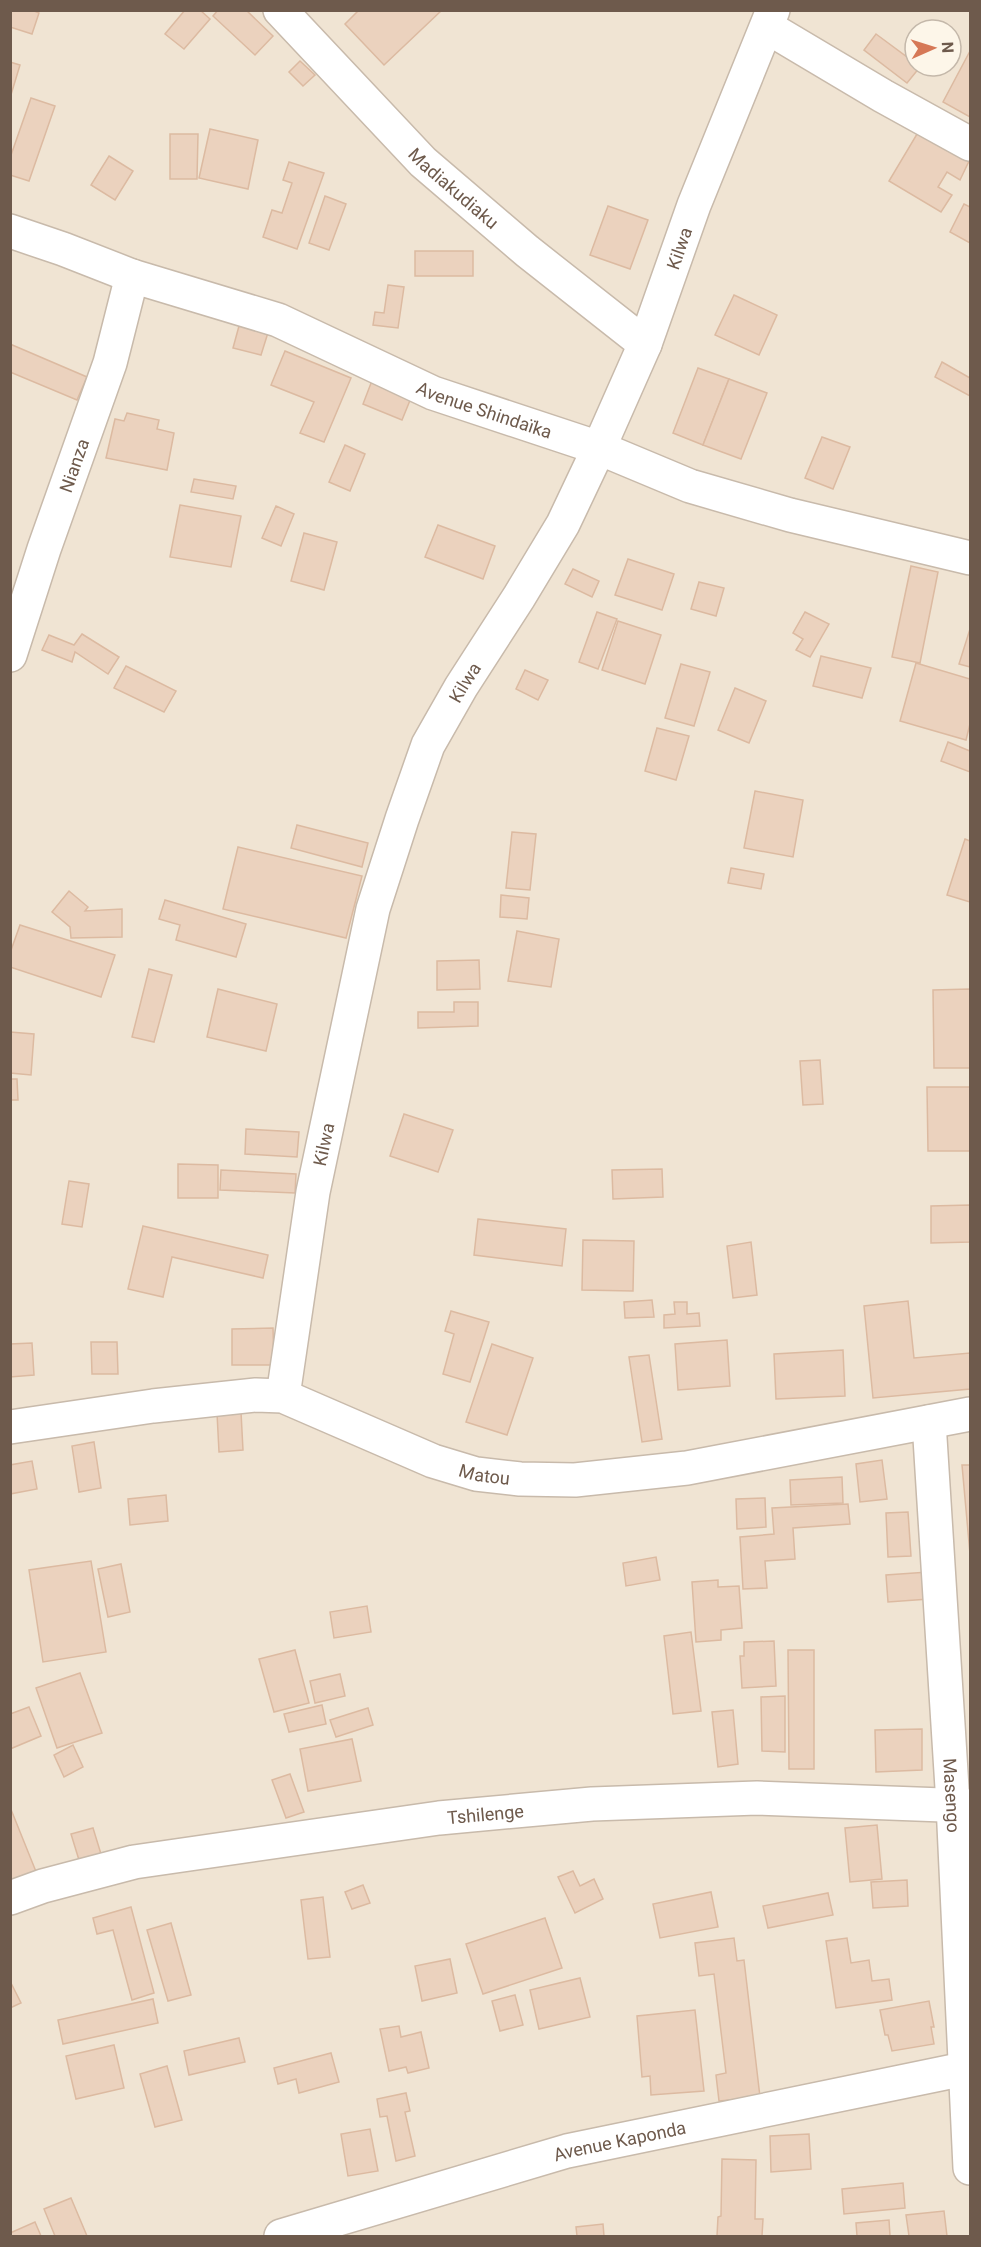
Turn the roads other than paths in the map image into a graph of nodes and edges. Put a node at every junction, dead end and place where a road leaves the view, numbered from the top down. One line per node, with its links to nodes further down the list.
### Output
1 (280, 10): 6 (street, Madiakudiaku)
2 (770, 19): 3 (street); 6 (street, Kilwa)
3 (970, 144)
4 (10, 231): 5 (street, Avenue Shindaïka)
5 (132, 276): 7 (street, Avenue Shindaïka); 9 (street, Nianza)
6 (645, 344): 7 (street, Kilwa)
7 (599, 448): 8 (street, Avenue Shindaïka); 10 (street, Kilwa)
8 (970, 558)
9 (10, 655)
10 (283, 1396): 12 (street, Matou); 13 (street, Matou)
11 (970, 1414): 12 (street, Matou)
12 (929, 1422): 14 (street, Masengo)
13 (10, 1427)
14 (962, 1805): 15 (street, Tshilenge); 16 (street, Masengo)
15 (10, 1898)
16 (964, 2069): 17 (street, Masengo); 18 (street, Avenue Kaponda)
17 (970, 2168)
18 (281, 2236)

